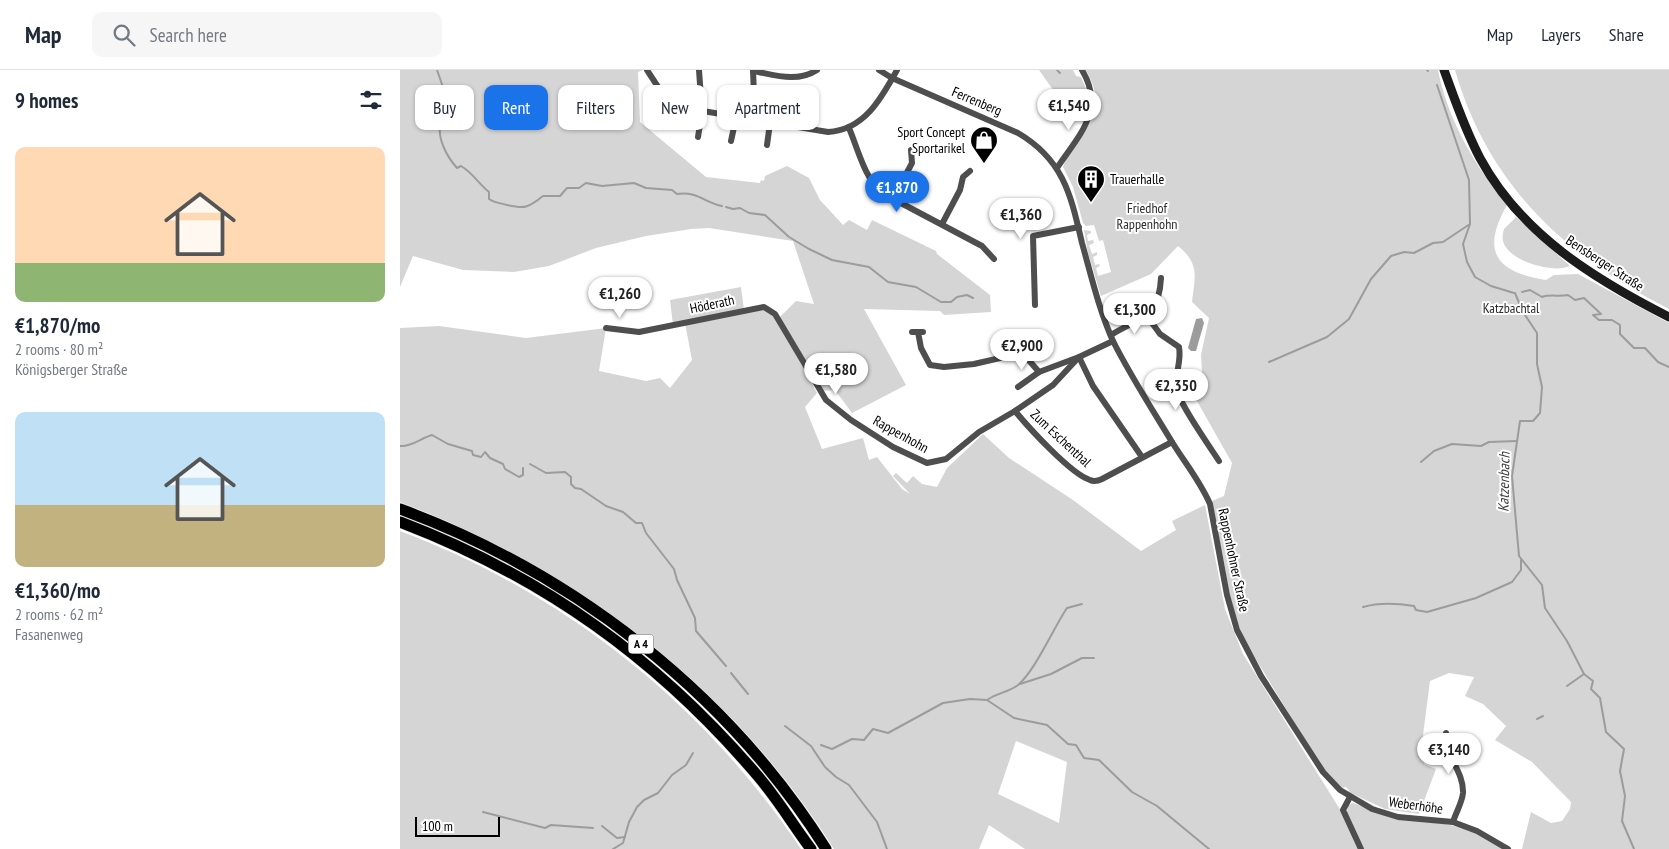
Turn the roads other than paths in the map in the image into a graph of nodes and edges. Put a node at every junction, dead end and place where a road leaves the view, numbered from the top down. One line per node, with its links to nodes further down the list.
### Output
1 (647, 70): 10 (street)
2 (699, 70): 11 (street)
3 (817, 70): 8 (street)
4 (879, 70): 9 (street, Ferrenberg)
5 (897, 70): 9 (street)
6 (1082, 70): 22 (street)
7 (1444, 70): 32 (main road, Bensberger Straße)
8 (753, 71): 12 (street)
9 (892, 78): 13 (street); 22 (street, Ferrenberg)
10 (657, 85)
11 (700, 85)
12 (754, 85)
13 (849, 128): 17 (street); 24 (street)
14 (699, 130): 18 (street)
15 (733, 130): 19 (street)
16 (769, 130): 20 (street)
17 (813, 130)
18 (698, 137)
19 (731, 141)
20 (767, 145)
21 (922, 148): 24 (street)
22 (1057, 168): 26 (street, Rappenhohner Straße)
23 (970, 171): 25 (street)
24 (893, 199): 25 (street)
25 (942, 224): 27 (street)
26 (1078, 227): 29 (street); 35 (street, Rappenhohner Straße)
27 (994, 259)
28 (1161, 278): 31 (street)
29 (1035, 304)
30 (764, 307): 33 (street, Höderath); 39 (street, Rappenhohn)
31 (1147, 316): 35 (street, Rappenhohn); 42 (street)
32 (1669, 317)
33 (606, 328)
34 (918, 332): 37 (street)
35 (1112, 338): 36 (street, Rappenhohn); 40 (street, Rappenhohner Straße)
36 (1079, 357): 37 (street, Rappenhohn); 39 (street, Rappenhohn); 41 (street)
37 (1039, 372): 38 (street, Rappenhohn)
38 (1018, 388)
39 (1016, 411): 41 (street, Zum Eschenthal)
40 (1172, 442): 41 (street, Zum Eschenthal); 46 (street, Rappenhohner Straße)
41 (1142, 457)
42 (1219, 461)
43 (400, 509): 49 (highway, A 4)
44 (400, 522): 48 (highway, A 4)
45 (1446, 733): 47 (street, Weberhöhe)
46 (1350, 797): 47 (street, Weberhöhe); 50 (street)
47 (1453, 822): 51 (street, Weberhöhe)
48 (811, 849)
49 (826, 849)
50 (1361, 849)
51 (1508, 849)

